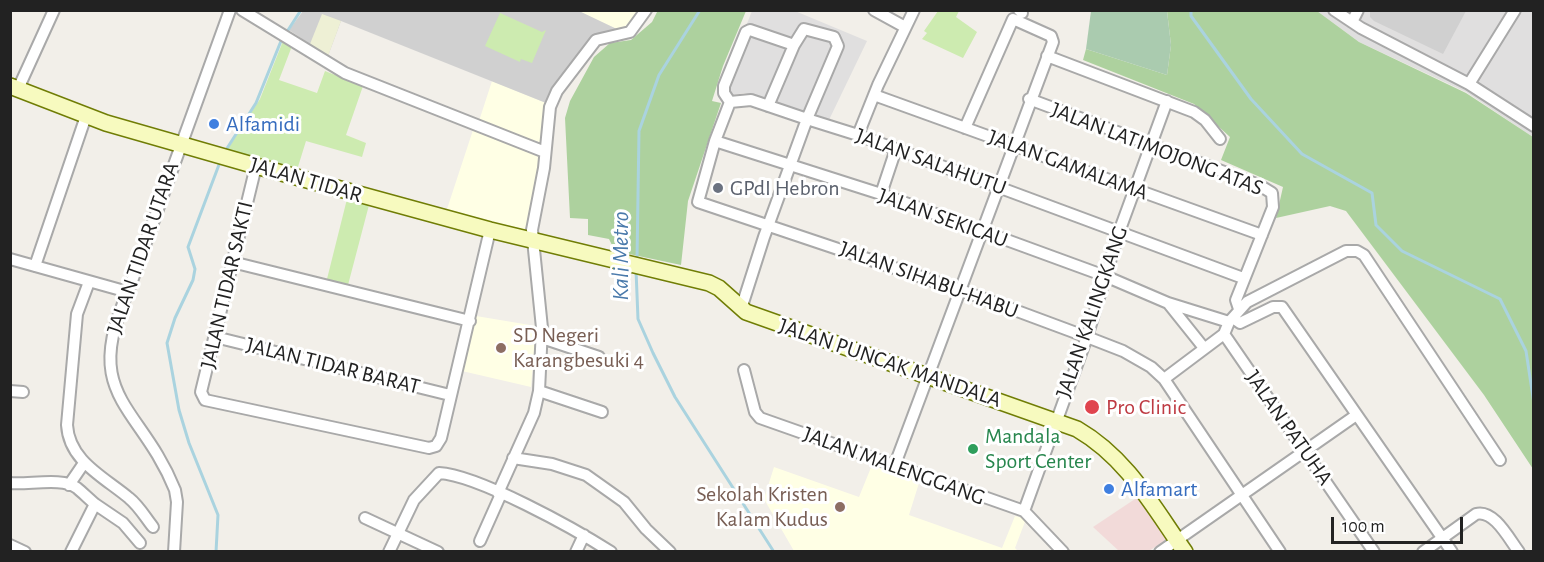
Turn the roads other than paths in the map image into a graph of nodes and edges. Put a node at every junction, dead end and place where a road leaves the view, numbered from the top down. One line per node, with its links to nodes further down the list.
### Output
1 (54, 10): 15 (street)
2 (230, 10): 28 (street, JALAN TIDAR UTARA)
3 (242, 10): 32 (street)
4 (646, 10): 32 (street)
5 (874, 10): 11 (street)
6 (914, 10): 11 (street)
7 (1334, 10): 10 (street)
8 (1358, 10): 10 (street)
9 (1515, 10): 14 (street)
10 (1352, 22): 14 (street)
11 (905, 27): 16 (street)
12 (794, 45): 19 (street); 20 (street); 22 (street)
13 (1047, 56): 17 (street); 18 (street); 24 (street)
14 (1469, 84): 23 (street)
15 (14, 88): 21 (main road, JALAN TIDAR)
16 (874, 95): 24 (street, JALAN GAMALAMA); 25 (street)
17 (1029, 99): 29 (street); 30 (street, JALAN LATIMOJONG ATAS)
18 (1167, 101): 26 (street); 30 (street, JALAN KALINGKANG)
19 (730, 102): 20 (street, JALAN SALAHUTU); 27 (street)
20 (768, 106): 22 (street, JALAN SALAHUTU)
21 (86, 116): 28 (main road, JALAN TIDAR); 46 (street)
22 (807, 119): 25 (street, JALAN SALAHUTU); 33 (street)
23 (1533, 126)
24 (965, 129): 29 (street, JALAN GAMALAMA)
25 (858, 135): 31 (street, JALAN SALAHUTU)
26 (1220, 140)
27 (715, 141): 33 (street, JALAN SEKICAU); 38 (street, JALAN SIHABU-HABU)
28 (180, 144): 34 (main road, JALAN TIDAR); 52 (street, JALAN TIDAR UTARA)
29 (1012, 144): 35 (street); 36 (street, JALAN GAMALAMA)
30 (1150, 146): 36 (street, JALAN KALINGKANG); 42 (street, JALAN LATIMOJONG ATAS)
31 (896, 149): 35 (street, JALAN SALAHUTU); 37 (street)
32 (545, 152): 43 (street)
33 (791, 163): 37 (street, JALAN SEKICAU); 38 (street)
34 (256, 166): 39 (main road, JALAN TIDAR); 45 (street, JALAN TIDAR SAKTI)
35 (997, 186): 40 (street); 41 (street, JALAN SALAHUTU)
36 (1134, 188): 41 (street, JALAN KALINGKANG); 42 (street, JALAN GAMALAMA)
37 (880, 194): 40 (street, JALAN SEKICAU)
38 (770, 224): 51 (street, JALAN SIHABU-HABU); 54 (street)
39 (490, 230): 43 (main road, JALAN TIDAR); 56 (street)
40 (980, 232): 47 (street, JALAN SEKICAU); 51 (street)
41 (1119, 232): 47 (street, JALAN KALINGKANG); 48 (street, JALAN SALAHUTU)
42 (1262, 235): 48 (street)
43 (532, 240): 50 (main road, JALAN TIDAR); 60 (street)
44 (10, 259): 46 (street)
45 (232, 262): 56 (street); 58 (street, JALAN TIDAR SAKTI)
46 (35, 267): 49 (street)
47 (1105, 276): 53 (street, JALAN SEKICAU); 59 (street, JALAN KALINGKANG)
48 (1243, 278): 55 (street)
49 (89, 282): 52 (street); 76 (street)
50 (704, 282): 54 (main road, JALAN PUNCAK MANDALA)
51 (959, 290): 59 (street, JALAN SIHABU-HABU); 64 (street)
52 (128, 292): 95 (street, JALAN TIDAR UTARA)
53 (1168, 303): 55 (street, JALAN SEKICAU); 61 (street)
54 (741, 309): 64 (main road, JALAN PUNCAK MANDALA)
55 (1234, 317): 57 (street); 71 (street); 75 (street)
56 (470, 321): 69 (street)
57 (1224, 334): 61 (street); 73 (street, JALAN PATUHA)
58 (215, 337): 69 (street, JALAN TIDAR BARAT); 69 (street, JALAN TIDAR SAKTI)
59 (1087, 337): 65 (street, JALAN SIHABU-HABU); 72 (street, JALAN KALINGKANG)
60 (542, 338): 62 (street); 67 (street)
61 (1204, 348): 65 (street)
62 (599, 357)
63 (744, 370): 77 (street, JALAN MALENGGANG)
64 (928, 377): 72 (main road, JALAN PUNCAK MANDALA); 77 (street)
65 (1164, 379): 81 (street, JALAN SIHABU-HABU)
66 (10, 391): 68 (street)
67 (539, 391): 70 (street); 74 (street)
68 (23, 392)
69 (450, 394)
70 (602, 412)
71 (1355, 416): 73 (street); 88 (street)
72 (1055, 420): 83 (street, JALAN KALINGKANG); 92 (main road, JALAN PUNCAK MANDALA)
73 (1305, 450): 81 (street); 104 (street, JALAN PATUHA)
74 (513, 458): 80 (street); 100 (street)
75 (1500, 460)
76 (84, 462): 79 (street); 85 (street)
77 (894, 467): 83 (street, JALAN MALENGGANG)
78 (10, 483): 79 (street)
79 (69, 485): 82 (street)
80 (500, 494): 86 (street); 87 (street); 89 (street)
81 (1241, 494): 92 (street); 103 (street, JALAN SIHABU-HABU)
82 (95, 504): 90 (street); 94 (street)
83 (1024, 511): 101 (street, JALAN MALENGGANG)
84 (365, 518): 86 (street)
85 (153, 527)
86 (397, 532): 96 (street); 97 (street)
87 (584, 534): 98 (street); 99 (street)
88 (1442, 537): 105 (street); 106 (street); 107 (street)
89 (480, 541)
90 (140, 543)
91 (10, 545): 93 (street)
92 (1181, 546): 102 (street)
93 (25, 552)
94 (71, 552)
95 (174, 552)
96 (389, 552)
97 (438, 552)
98 (576, 552)
99 (611, 552)
100 (670, 552)
101 (1063, 552)
102 (1160, 552)
103 (1280, 552)
104 (1374, 552)
105 (1423, 552)
106 (1452, 552)
107 (1519, 552)

